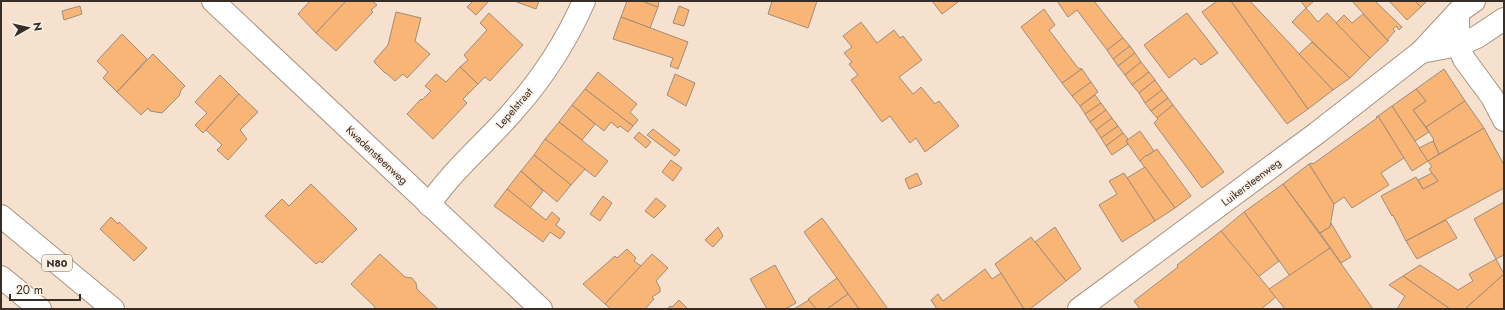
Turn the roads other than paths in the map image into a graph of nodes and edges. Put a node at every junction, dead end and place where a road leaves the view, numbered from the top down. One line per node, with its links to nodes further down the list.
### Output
1 (213, 1): 9 (street, Kwadensteenweg)
2 (584, 1): 9 (street, Lepelstraat)
3 (1466, 7): 6 (street); 7 (street, Luikersteenweg)
4 (1504, 19): 6 (street, Luikersteenweg)
5 (1504, 32): 6 (street, Luikersteenweg)
6 (1467, 41): 7 (street, Luikersteenweg); 8 (street)
7 (1421, 52): 15 (street, Luikersteenweg)
8 (1504, 120)
9 (429, 205): 14 (street, Kwadensteenweg)
10 (1, 216): 13 (street, N80)
11 (1, 277): 12 (street)
12 (40, 309)
13 (113, 309)
14 (541, 309)
15 (1079, 309)

